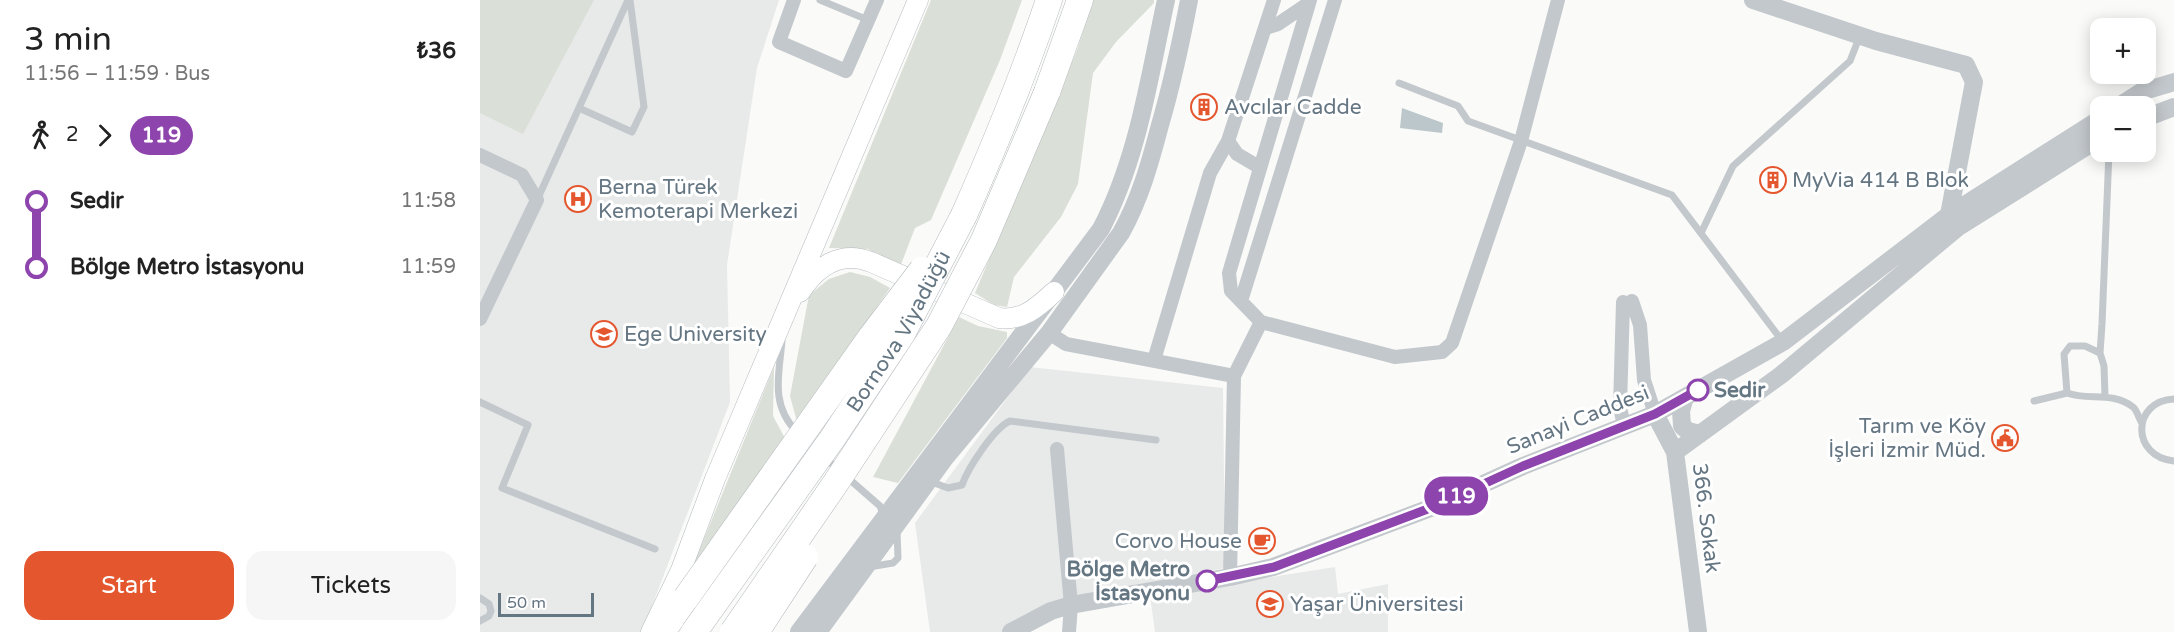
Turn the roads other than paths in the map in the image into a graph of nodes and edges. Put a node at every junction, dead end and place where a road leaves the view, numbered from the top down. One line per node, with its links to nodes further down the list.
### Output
1 (629, 0): 22 (lane); 22 (lane)
2 (794, 0): 15 (street)
3 (820, 0): 15 (lane)
4 (877, 0): 15 (street)
5 (918, 0): 37 (main road)
6 (1049, 0): 32 (highway, Bornova Viyadüğü)
7 (1080, 0): 40 (highway, Bornova Viyadüğü, bridge)
8 (1166, 0): 35 (street)
9 (1189, 0): 41 (street)
10 (1274, 0): 16 (street)
11 (1335, 0): 36 (street)
12 (1558, 0): 26 (street)
13 (1753, 0): 17 (street)
14 (1309, 2): 16 (street); 30 (street)
15 (868, 20)
16 (1266, 28): 25 (street)
17 (1860, 35): 33 (street); 34 (lane)
18 (2174, 81): 20 (street)
19 (1399, 83): 26 (lane)
20 (2135, 96)
21 (2174, 107): 23 (street)
22 (579, 108): 31 (lane)
23 (2156, 114)
24 (2090, 125): 33 (street, Sanayi Caddesi)
25 (1228, 141): 30 (street); 44 (street)
26 (1521, 141): 34 (lane); 39 (street)
27 (2090, 144): 33 (street, Sanayi Caddesi)
28 (480, 155): 31 (street)
29 (2109, 162): 43 (lane)
30 (1259, 167): 36 (street)
31 (537, 200): 38 (street)
32 (964, 215): 68 (highway, bridge); 69 (highway, Bornova Viyadüğü, bridge)
33 (1953, 221): 42 (street, Sanayi Caddesi); 55 (street, Sanayi Caddesi)
34 (1701, 233): 42 (lane)
35 (1054, 292): 37 (main road); 61 (street)
36 (1241, 301): 39 (street)
37 (784, 317): 61 (lane); 67 (main road)
38 (480, 320)
39 (1261, 322): 45 (street)
40 (939, 326): 70 (highway, Bornova Viyadüğü, bridge); 71 (highway, bridge)
41 (1049, 333): 44 (street); 60 (street)
42 (1782, 342): 48 (street, Sanayi Caddesi)
43 (2100, 353): 46 (lane); 47 (lane)
44 (1154, 360): 45 (street)
45 (1234, 376): 63 (street)
46 (2067, 393): 47 (lane); 50 (lane)
47 (2105, 396): 53 (lane)
48 (1685, 397): 52 (street, Sanayi Caddesi); 55 (street)
49 (2174, 399): 53 (lane)
50 (2034, 400)
51 (480, 402): 62 (lane)
52 (1655, 414): 54 (street, Sanayi Caddesi); 54 (street); 58 (street, 366. Sokak)
53 (2142, 423): 59 (lane)
54 (1624, 426): 63 (street, Sanayi Caddesi)
55 (1700, 434): 58 (street, Sanayi Caddesi)
56 (1156, 440): 60 (lane)
57 (1057, 449): 65 (street)
58 (1676, 452): 76 (street, 366. Sokak)
59 (2174, 461)
60 (929, 482): 61 (street)
61 (891, 521): 72 (street); 73 (street)
62 (655, 549)
63 (1230, 577): 65 (street, Sanayi Caddesi)
64 (480, 598): 66 (lane)
65 (1071, 605): 74 (street, Sanayi Caddesi); 75 (street)
66 (480, 621)
67 (651, 632)
68 (662, 632)
69 (694, 632)
70 (733, 632)
71 (756, 632)
72 (799, 632)
73 (818, 632)
74 (1011, 632)
75 (1069, 632)
76 (1698, 632)

